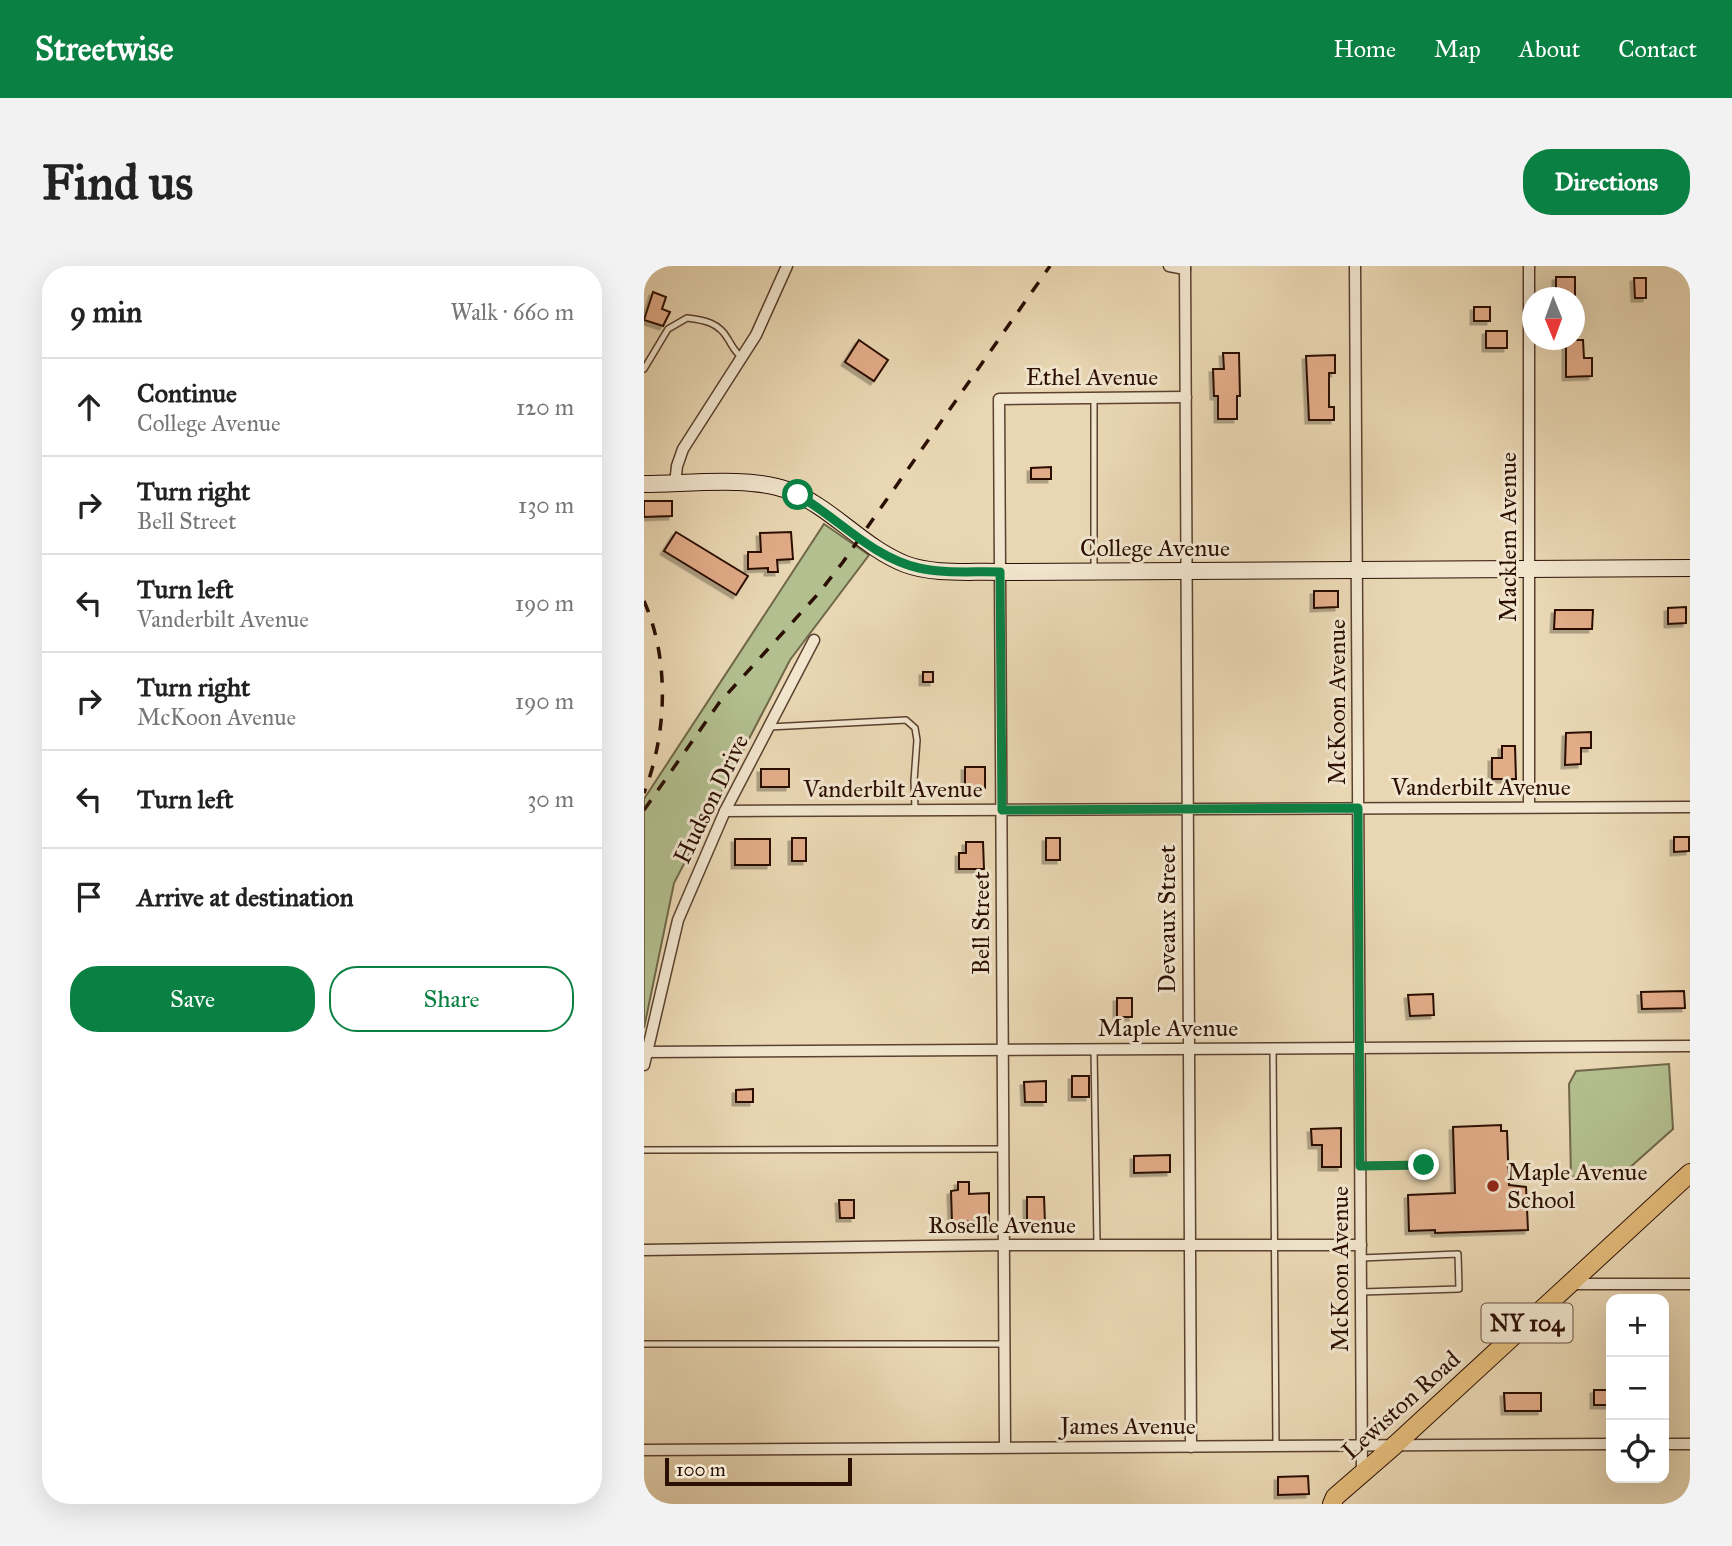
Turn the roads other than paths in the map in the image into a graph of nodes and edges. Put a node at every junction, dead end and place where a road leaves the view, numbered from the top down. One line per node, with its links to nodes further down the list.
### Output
1 (787, 266): 6 (street)
2 (1169, 266): 5 (street)
3 (1355, 266): 14 (street, McKoon Avenue)
4 (1528, 266): 15 (street, Macklem Avenue)
5 (1185, 267): 8 (street, Deveaux Street)
6 (743, 358): 7 (lane); 12 (street)
7 (644, 369)
8 (1186, 397): 9 (street, Ethel Avenue); 16 (street, Deveaux Street)
9 (1094, 398): 10 (street, Ethel Avenue); 17 (lane)
10 (999, 399): 18 (street, Bell Street)
11 (644, 484): 12 (main road, College Avenue)
12 (675, 484): 18 (main road, College Avenue)
13 (1690, 568): 15 (main road, College Avenue)
14 (1357, 569): 15 (main road, College Avenue); 16 (main road, College Avenue); 23 (street, McKoon Avenue)
15 (1529, 569): 21 (street, Macklem Avenue)
16 (1186, 570): 17 (main road, College Avenue); 24 (street, Deveaux Street)
17 (1094, 571): 18 (main road, College Avenue)
18 (1000, 572): 26 (street, Bell Street)
19 (814, 640): 20 (street, Hudson Drive)
20 (769, 727): 25 (lane); 27 (street, Hudson Drive)
21 (1529, 807): 22 (street, Vanderbilt Avenue); 23 (street, Vanderbilt Avenue)
22 (1690, 807)
23 (1358, 808): 24 (street, Vanderbilt Avenue); 31 (street, McKoon Avenue)
24 (1188, 809): 26 (street, Vanderbilt Avenue); 29 (street, Deveaux Street)
25 (916, 810): 26 (street, Vanderbilt Avenue); 27 (street, Vanderbilt Avenue)
26 (1002, 810): 32 (street, Bell Street)
27 (725, 811): 34 (street, Hudson Drive)
28 (1690, 1046): 31 (street, Maple Avenue)
29 (1189, 1048): 30 (street, Maple Avenue); 33 (street, Maple Avenue); 45 (street, Deveaux Street)
30 (1273, 1048): 31 (street, Maple Avenue); 43 (lane)
31 (1360, 1048): 39 (street, McKoon Avenue)
32 (1003, 1049): 33 (street, Maple Avenue); 34 (street, Maple Avenue); 36 (street, Bell Street)
33 (1094, 1049): 42 (lane)
34 (646, 1052): 35 (street, Hudson Drive)
35 (644, 1065)
36 (1003, 1149): 37 (lane); 41 (street, Bell Street)
37 (644, 1150)
38 (1424, 1165): 39 (lane)
39 (1360, 1166): 44 (street, McKoon Avenue)
40 (1690, 1173): 49 (main road, Lewiston Road / NY 104)
41 (1004, 1245): 42 (street, Roselle Avenue); 46 (street, Roselle Avenue); 52 (street, Bell Street)
42 (1097, 1245): 45 (street, Roselle Avenue)
43 (1276, 1245): 44 (street, Roselle Avenue); 45 (street, Roselle Avenue); 56 (lane)
44 (1361, 1245): 47 (street, McKoon Avenue)
45 (1190, 1246): 60 (street, Deveaux Street)
46 (644, 1250)
47 (1361, 1258): 50 (street, McKoon Avenue); 50 (lane)
48 (1690, 1283): 49 (street)
49 (1569, 1284): 58 (main road, Lewiston Road / NY 104)
50 (1361, 1292): 57 (street, McKoon Avenue)
51 (644, 1344): 52 (lane)
52 (1004, 1344): 59 (street, Bell Street)
53 (1606, 1444): 58 (street, James Avenue)
54 (1669, 1444): 55 (street)
55 (1690, 1444)
56 (1276, 1446): 57 (street, James Avenue); 60 (street, James Avenue)
57 (1362, 1446): 58 (street, James Avenue); 62 (street, McKoon Avenue)
58 (1395, 1446): 62 (main road, Lewiston Road / NY 104)
59 (1005, 1447): 60 (street, James Avenue); 61 (street, James Avenue)
60 (1191, 1447)
61 (644, 1450)
62 (1362, 1473): 63 (main road, Lewiston Road / NY 104)
63 (1332, 1504)

